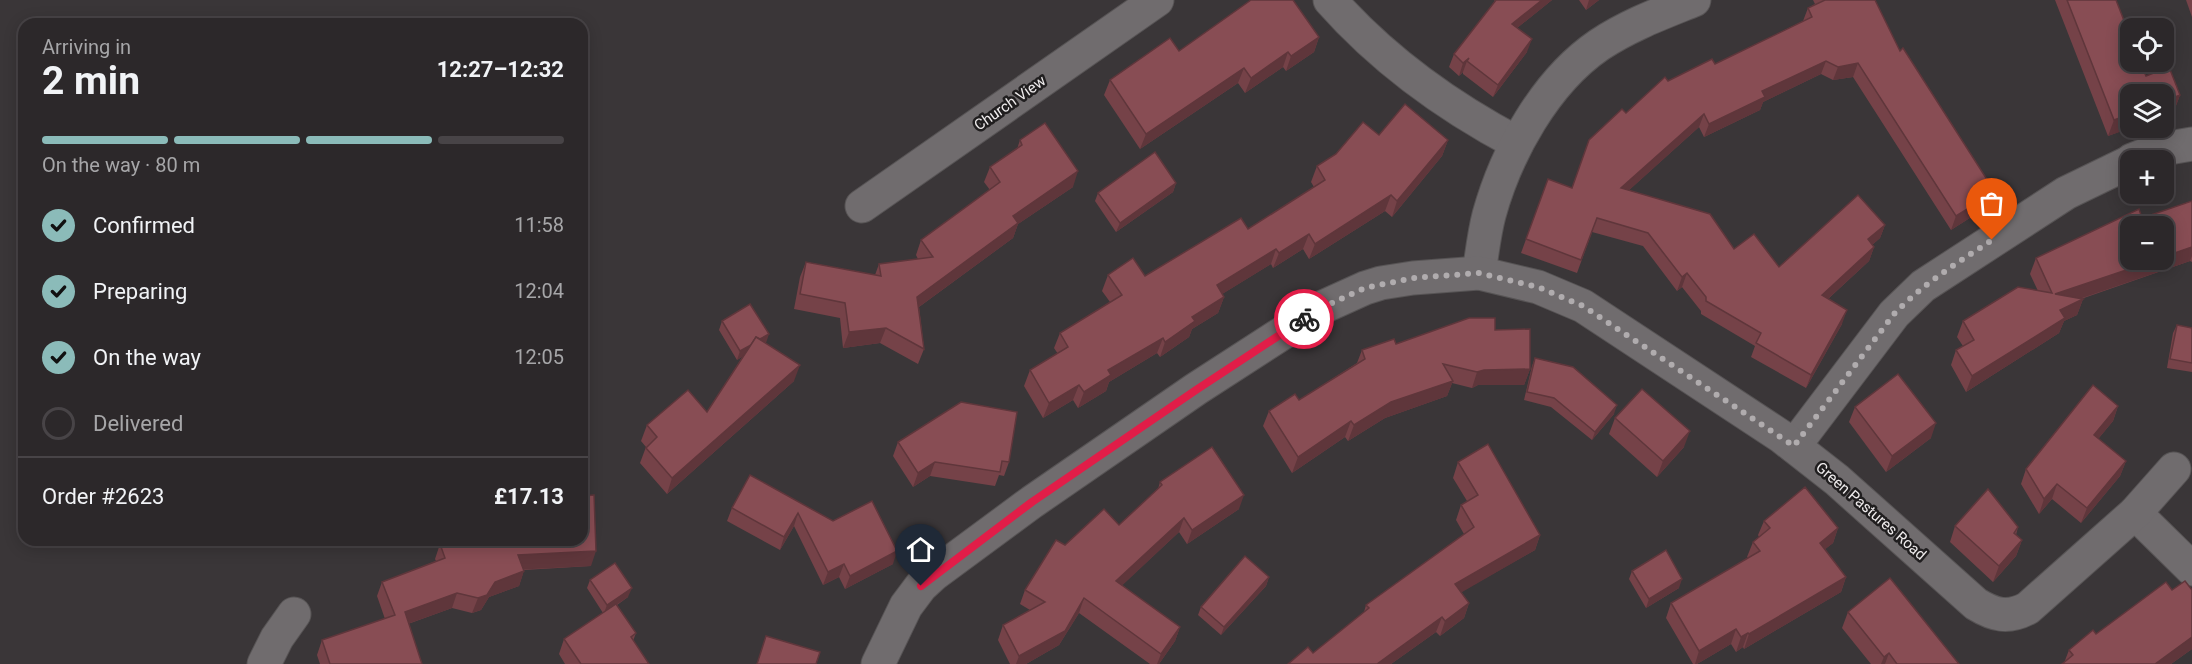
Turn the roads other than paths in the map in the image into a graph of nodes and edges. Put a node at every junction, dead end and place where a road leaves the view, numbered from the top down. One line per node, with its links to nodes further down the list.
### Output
1 (1157, 0): 8 (street, Church View)
2 (1330, 0): 4 (street)
3 (1694, 0): 4 (street)
4 (1517, 143): 9 (street)
5 (2192, 144): 6 (street)
6 (2157, 150)
7 (2120, 167): 10 (street)
8 (862, 206)
9 (1479, 273): 10 (street, Green Pastures Road); 16 (street, Green Pastures Road)
10 (1794, 446): 12 (street, Green Pastures Road)
11 (2174, 469): 12 (street, Green Pastures Road)
12 (2135, 513): 13 (street)
13 (2192, 569)
14 (294, 614): 15 (street)
15 (264, 664)
16 (878, 664)

